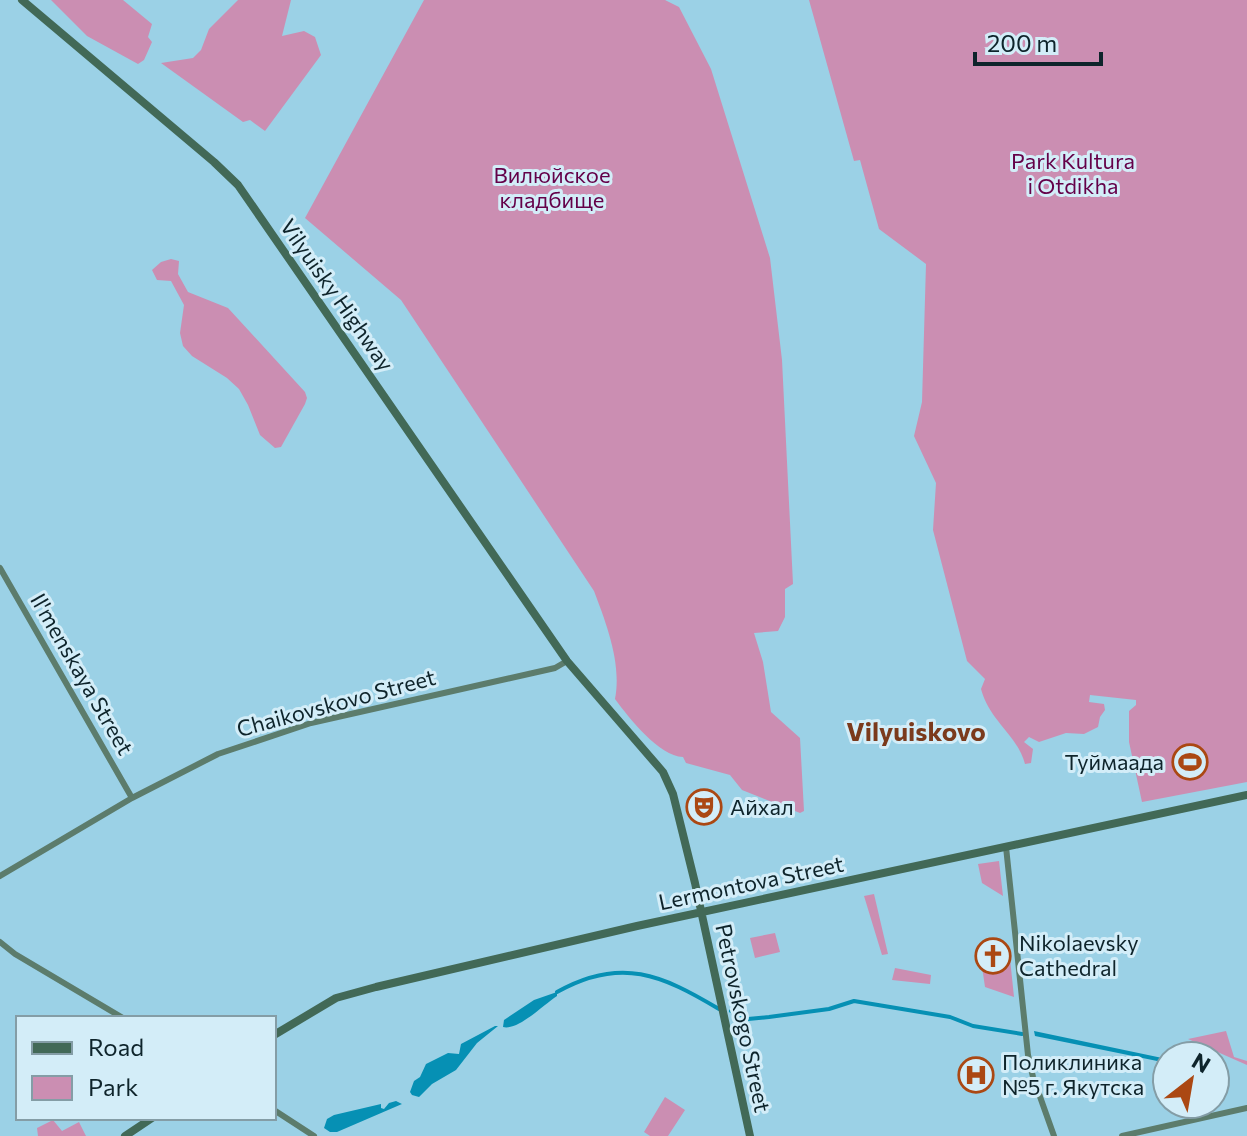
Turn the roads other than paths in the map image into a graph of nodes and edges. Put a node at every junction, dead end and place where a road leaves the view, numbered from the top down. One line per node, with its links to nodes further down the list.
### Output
1 (22, 0): 3 (main road, Vilyuisky Highway)
2 (0, 568): 5 (main road, Il'menskaya Street)
3 (567, 661): 5 (main road, Chaikovskovo Street); 8 (main road, Petrovskogo Street)
4 (1247, 795): 6 (main road, Lermontova Street)
5 (132, 798): 7 (main road, Chaikovskovo Street)
6 (1006, 847): 8 (main road, Lermontova Street); 18 (main road)
7 (0, 876)
8 (702, 913): 11 (main road, Lermontova Street); 17 (main road, Petrovskogo Street)
9 (0, 942): 10 (main road)
10 (120, 1016)
11 (276, 1034)
12 (1247, 1108): 19 (main road)
13 (276, 1111): 16 (main road)
14 (149, 1120): 15 (main road)
15 (125, 1136)
16 (314, 1136)
17 (750, 1136)
18 (1054, 1136)
19 (1122, 1136)

